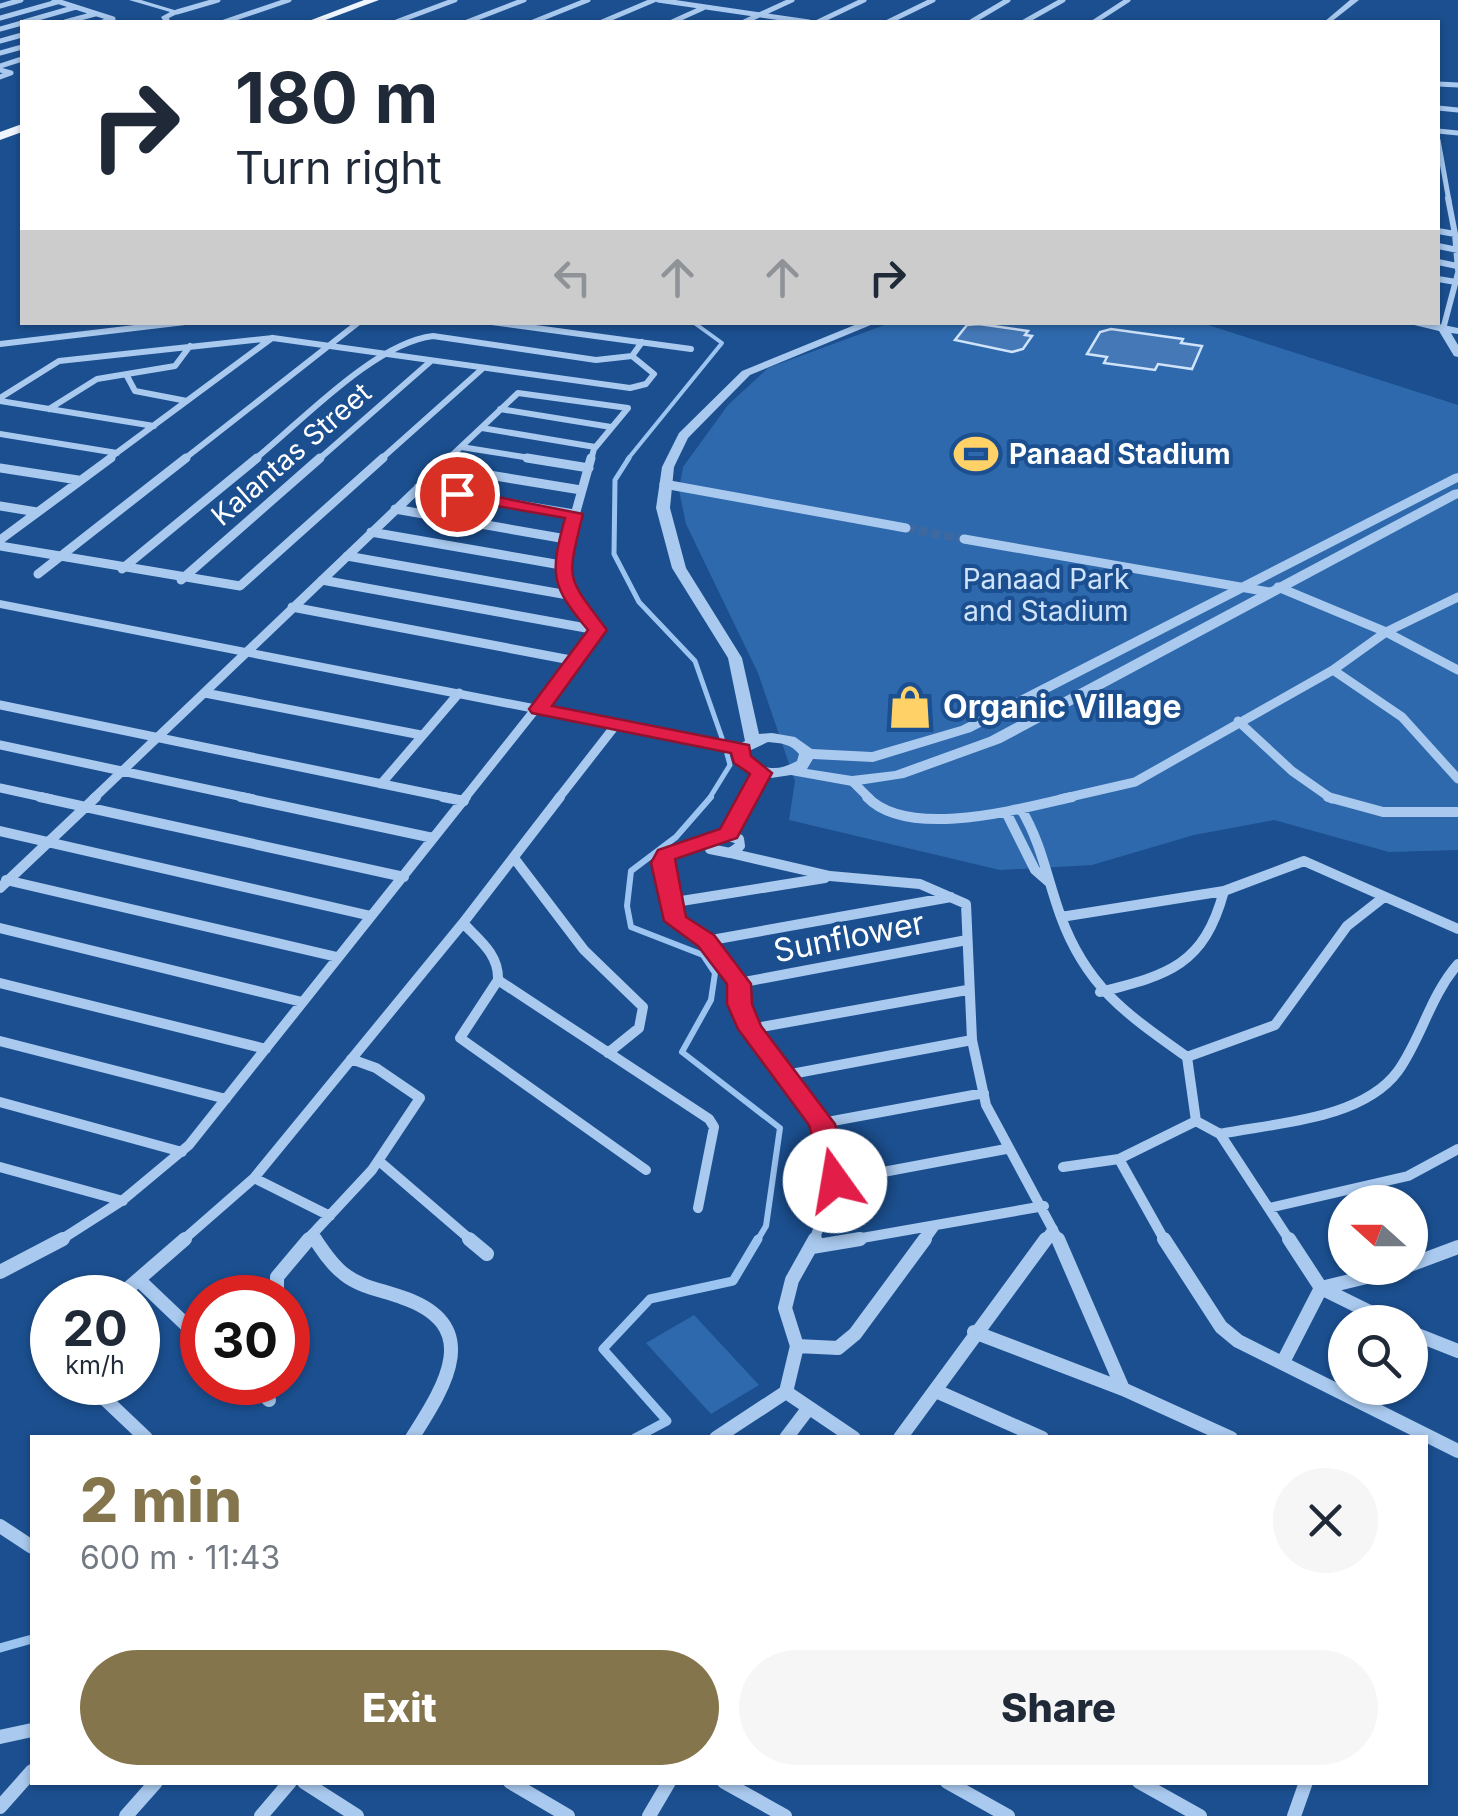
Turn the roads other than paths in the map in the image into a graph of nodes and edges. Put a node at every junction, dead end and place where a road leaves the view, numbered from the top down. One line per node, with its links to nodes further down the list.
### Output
1 (21, 0): 18 (street)
2 (218, 0): 21 (street)
3 (290, 0): 29 (street)
4 (374, 0): 30 (main road)
5 (455, 0): 31 (street)
6 (524, 0): 32 (street)
7 (588, 0): 33 (street)
8 (656, 0): 20 (street); 34 (street)
9 (792, 0): 23 (street)
10 (864, 0): 38 (street)
11 (933, 0): 39 (street)
12 (1008, 0): 40 (street)
13 (1063, 0): 41 (street)
14 (1128, 0): 42 (street)
15 (1355, 0): 43 (street)
16 (56, 1): 19 (street); 24 (street)
17 (141, 1): 21 (street)
18 (0, 6)
19 (77, 7): 22 (street); 25 (street)
20 (706, 7): 23 (street); 35 (street)
21 (177, 12): 28 (street)
22 (96, 14): 26 (street); 27 (street)
23 (760, 15): 36 (street); 37 (street)
24 (0, 18)
25 (33, 20)
26 (73, 20)
27 (108, 20)
28 (166, 20)
29 (230, 20)
30 (318, 20)
31 (401, 20)
32 (471, 20)
33 (539, 20)
34 (607, 20)
35 (677, 20)
36 (749, 20)
37 (796, 20)
38 (822, 20)
39 (892, 20)
40 (974, 20)
41 (1028, 20)
42 (1097, 20)
43 (1330, 20)
44 (1440, 161): 45 (street)
45 (1440, 182): 47 (street)
46 (1440, 202): 47 (street)
47 (1446, 204): 48 (street)
48 (1456, 232): 49 (street)
49 (1457, 252): 50 (street)
50 (1458, 269): 51 (street)
51 (1457, 286): 52 (street)
52 (1445, 305): 53 (street); 60 (street)
53 (1458, 306)
54 (355, 325): 68 (street)
55 (512, 325): 62 (street)
56 (589, 325): 62 (street)
57 (866, 325): 93 (street)
58 (1422, 325): 60 (street)
59 (132, 326): 63 (street)
60 (1443, 329): 61 (street); 71 (street)
61 (1458, 331)
62 (579, 335): 65 (street)
63 (52, 338): 66 (street); 73 (street)
64 (273, 338): 67 (street); 68 (street); 78 (street)
65 (642, 342): 69 (street); 72 (street)
66 (0, 344)
67 (190, 346): 73 (street); 76 (street)
68 (328, 347): 70 (street); 107 (street)
69 (691, 348)
70 (384, 354): 72 (street); 74 (street); 109 (street)
71 (1458, 354)
72 (632, 356): 75 (street)
73 (59, 361): 77 (street)
74 (431, 362): 75 (street); 111 (street, Kalantas Street)
75 (482, 369): 111 (street)
76 (127, 376): 78 (street); 79 (street)
77 (0, 400): 79 (street)
78 (188, 401): 81 (street)
79 (50, 409): 81 (street)
80 (500, 409): 82 (street); 82 (street); 83 (street)
81 (154, 426): 87 (street)
82 (611, 427): 85 (street)
83 (482, 428): 85 (street); 86 (street)
84 (0, 434): 87 (street)
85 (595, 446): 90 (street)
86 (461, 447): 88 (street); 90 (street)
87 (117, 453): 92 (street)
88 (440, 467): 94 (street); 95 (street)
89 (0, 468): 92 (street)
90 (590, 468): 95 (street)
91 (1458, 477): 113 (street)
92 (79, 480): 99 (street)
93 (664, 484): 101 (street); 134 (street)
94 (418, 488): 98 (street); 100 (street)
95 (581, 490): 100 (street)
96 (1458, 493): 114 (street)
97 (0, 506): 99 (street)
98 (396, 510): 102 (street); 104 (street)
99 (37, 512): 105 (street)
100 (574, 514): 104 (street)
101 (906, 528)
102 (371, 532): 106 (street); 108 (street)
103 (964, 538): 113 (street)
104 (566, 539): 108 (street)
105 (0, 543): 107 (street)
106 (346, 556): 112 (street); 115 (street)
107 (58, 557): 109 (street); 110 (street)
108 (561, 566): 115 (street)
109 (122, 569): 111 (street)
110 (38, 574)
111 (181, 580)
112 (322, 580): 118 (street); 119 (street)
113 (1244, 587): 114 (street); 135 (street)
114 (1274, 590): 120 (street); 140 (street)
115 (568, 595): 119 (street)
116 (1457, 598): 120 (street)
117 (0, 604): 121 (street)
118 (292, 608): 121 (street); 122 (street)
119 (598, 630): 122 (street)
120 (1386, 632): 123 (street); 124 (street)
121 (246, 653): 125 (street); 126 (street)
122 (576, 661): 128 (street)
123 (1333, 670): 129 (street); 139 (street)
124 (1458, 670)
125 (204, 692): 131 (street); 132 (street)
126 (459, 694): 128 (street); 131 (street)
127 (0, 705): 132 (street)
128 (539, 709): 130 (street); 143 (street)
129 (1238, 721): 145 (street); 147 (street)
130 (615, 726): 134 (street); 154 (street)
131 (421, 736): 141 (street)
132 (158, 738): 136 (street); 141 (street)
133 (0, 745): 136 (street)
134 (747, 745): 135 (street); 138 (street)
135 (807, 754): 137 (street)
136 (122, 772): 144 (street); 150 (street)
137 (792, 772): 138 (street); 140 (street)
138 (762, 773): 149 (street)
139 (1458, 779)
140 (852, 782): 146 (street)
141 (381, 784): 143 (street)
142 (0, 788): 144 (street)
143 (464, 800): 150 (street)
144 (86, 807): 151 (street); 155 (street)
145 (1020, 809): 146 (street); 158 (street)
146 (1006, 812): 158 (street)
147 (1458, 812)
148 (0, 831): 151 (street)
149 (729, 834): 152 (street); 153 (street)
150 (433, 838): 155 (street)
151 (47, 842): 157 (street); 163 (street)
152 (707, 844): 153 (street); 162 (street)
153 (730, 853): 156 (street)
154 (514, 858): 165 (street); 182 (street)
155 (404, 876): 163 (street)
156 (833, 876): 160 (street); 162 (street)
157 (3, 882): 170 (street)
158 (1050, 883): 164 (street)
159 (1224, 891): 161 (street); 164 (street); 176 (street)
160 (957, 896): 168 (street); 169 (street)
161 (1384, 898): 167 (street); 183 (street)
162 (668, 904): 168 (street)
163 (372, 916): 170 (street)
164 (1061, 918): 176 (street)
165 (463, 923): 172 (street); 184 (street)
166 (0, 928): 177 (street)
167 (1458, 929)
168 (706, 940): 174 (street)
169 (967, 940): 174 (street, Sunflower); 175 (street)
170 (337, 958): 177 (street)
171 (1458, 964): 191 (street)
172 (498, 980): 182 (street); 199 (street)
173 (0, 983): 181 (street)
174 (739, 984): 178 (street)
175 (967, 990): 178 (street); 179 (street)
176 (1100, 992): 183 (street)
177 (302, 1002): 181 (street)
178 (750, 1029): 185 (street)
179 (972, 1040): 185 (street); 186 (street)
180 (0, 1041): 187 (street)
181 (266, 1048): 187 (street)
182 (608, 1053): 204 (street)
183 (1187, 1057): 189 (street)
184 (351, 1059): 196 (street); 200 (street)
185 (786, 1075): 190 (street)
186 (984, 1093): 190 (street); 192 (street)
187 (226, 1099): 194 (street)
188 (0, 1102): 194 (street)
189 (1196, 1120): 191 (street); 195 (street)
190 (822, 1124): 201 (street)
191 (1220, 1134): 205 (street)
192 (1006, 1148): 201 (street); 203 (street)
193 (1458, 1149): 205 (street)
194 (182, 1152): 202 (street)
195 (1119, 1158): 198 (street); 226 (street)
196 (379, 1161): 206 (street); 212 (street)
197 (0, 1167): 202 (street)
198 (1064, 1167)
199 (646, 1170)
200 (254, 1178): 206 (street); 215 (street)
201 (835, 1181): 210 (street)
202 (123, 1202): 214 (street)
203 (1044, 1206): 207 (street); 208 (street)
204 (698, 1208)
205 (1269, 1208): 218 (street)
206 (330, 1216): 209 (street)
207 (934, 1227): 210 (street); 224 (street)
208 (1053, 1229): 222 (street); 227 (street)
209 (312, 1234): 216 (street); 233 (street)
210 (812, 1247): 224 (street)
211 (1458, 1247): 213 (street)
212 (487, 1254)
213 (1428, 1258)
214 (0, 1272)
215 (148, 1275)
216 (279, 1275)
217 (1333, 1285): 218 (street)
218 (1321, 1288): 220 (street); 226 (street)
219 (160, 1301): 221 (street)
220 (1356, 1305)
221 (180, 1319)
222 (974, 1332): 227 (street); 228 (street)
223 (1428, 1339): 225 (street)
224 (797, 1346): 229 (street)
225 (1458, 1351)
226 (1283, 1362): 240 (street)
227 (1123, 1389): 239 (street)
228 (936, 1391): 237 (street); 238 (street)
229 (786, 1392): 231 (street); 234 (street)
230 (111, 1405): 232 (street)
231 (808, 1409): 235 (street); 236 (street)
232 (143, 1435)
233 (414, 1435)
234 (721, 1435)
235 (788, 1435)
236 (849, 1435)
237 (902, 1435)
238 (1035, 1435)
239 (1224, 1435)
240 (1425, 1435)
241 (1428, 1437): 242 (street)
242 (1458, 1452)
243 (0, 1526): 244 (street)
244 (30, 1545)
245 (30, 1730): 246 (street)
246 (0, 1738)
247 (30, 1774): 257 (street)
248 (153, 1785): 258 (street)
249 (288, 1785): 259 (street)
250 (309, 1785): 260 (street)
251 (515, 1785): 261 (street)
252 (667, 1785): 262 (street)
253 (729, 1785): 263 (street)
254 (952, 1785): 264 (street)
255 (1144, 1785): 265 (street)
256 (1305, 1785): 266 (street)
257 (0, 1808)
258 (126, 1816)
259 (262, 1816)
260 (357, 1816)
261 (568, 1816)
262 (649, 1816)
263 (785, 1816)
264 (1008, 1816)
265 (1200, 1816)
266 (1294, 1816)

